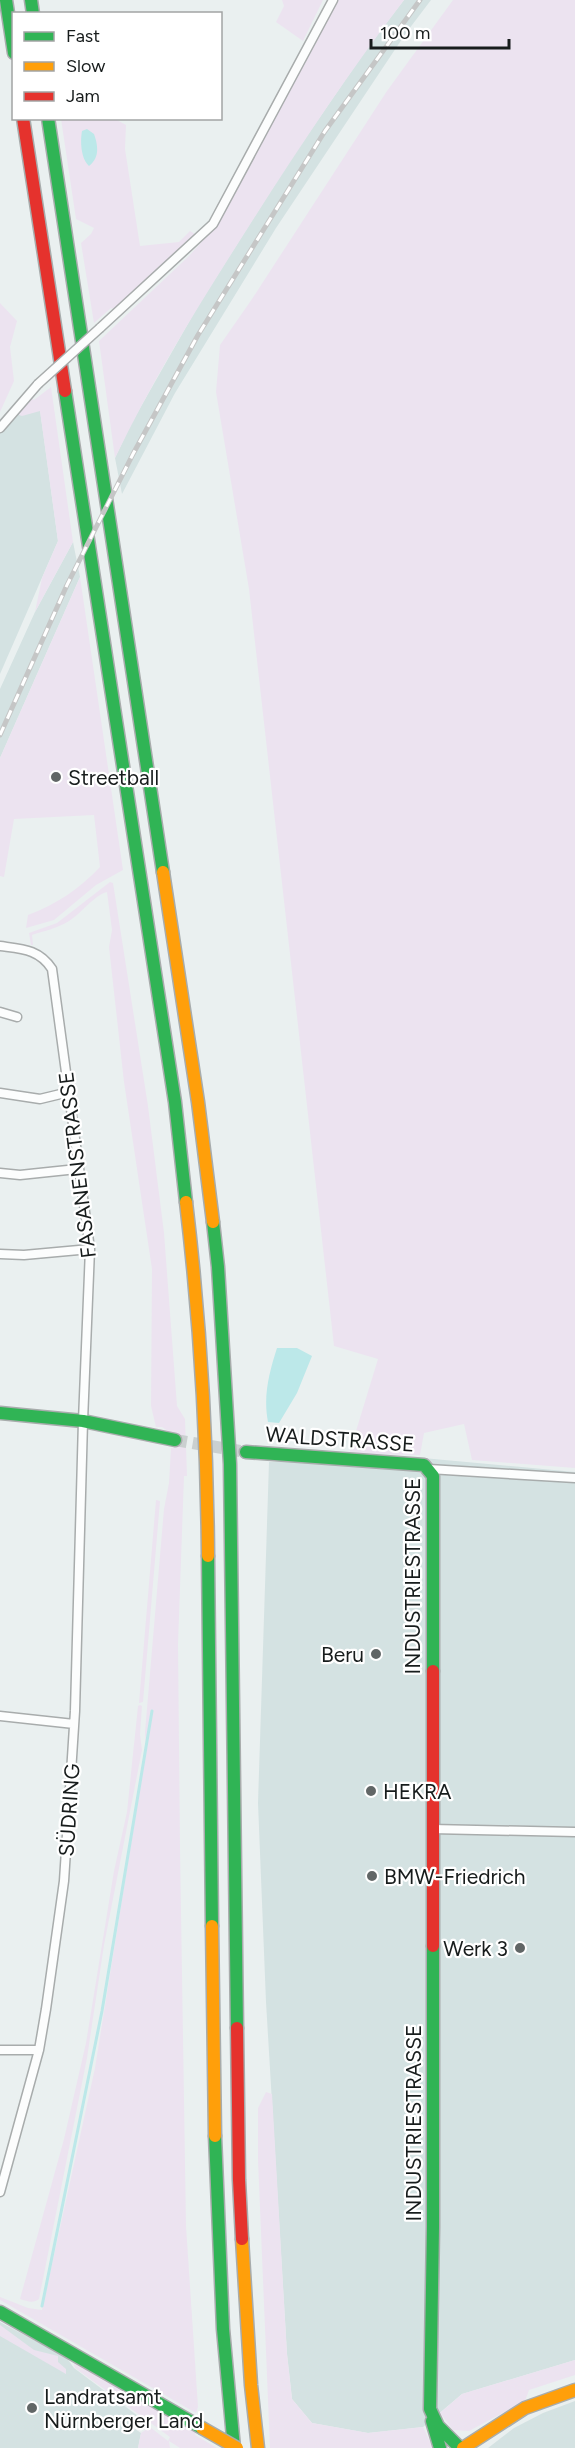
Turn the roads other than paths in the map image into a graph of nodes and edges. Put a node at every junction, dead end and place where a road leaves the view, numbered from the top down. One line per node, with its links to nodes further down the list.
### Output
1 (6, 0): 3 (main road)
2 (333, 0): 6 (street, bridge)
3 (12, 39)
4 (23, 120): 32 (main road)
5 (48, 120): 35 (main road)
6 (0, 428)
7 (0, 946): 10 (street, FASANENSTRASSE)
8 (0, 1012): 9 (street)
9 (17, 1017)
10 (69, 1092): 11 (street); 12 (street, FASANENSTRASSE)
11 (0, 1093)
12 (77, 1169): 13 (street); 14 (street, FASANENSTRASSE)
13 (0, 1173)
14 (90, 1249): 15 (street); 17 (street, FASANENSTRASSE)
15 (0, 1254)
16 (0, 1413): 17 (main road)
17 (83, 1421): 18 (main road); 23 (street, SÜDRING)
18 (174, 1440)
19 (246, 1452): 20 (main road, WALDSTRASSE)
20 (429, 1468): 21 (street, INDUSTRIESTRASSE); 24 (main road, INDUSTRIESTRASSE)
21 (575, 1478)
22 (0, 1716): 23 (street)
23 (74, 1724): 27 (street, SÜDRING)
24 (432, 1828): 25 (street); 31 (main road, INDUSTRIESTRASSE)
25 (575, 1832)
26 (0, 2050): 27 (street)
27 (39, 2050): 28 (street, SÜDRING)
28 (0, 2192)
29 (0, 2312): 34 (main road, bridge)
30 (575, 2390): 37 (main road)
31 (432, 2417): 36 (main road, INDUSTRIESTRASSE); 37 (main road)
32 (231, 2426): 33 (main road); 34 (main road)
33 (228, 2448)
34 (236, 2448)
35 (258, 2448)
36 (440, 2448)
37 (461, 2448)

